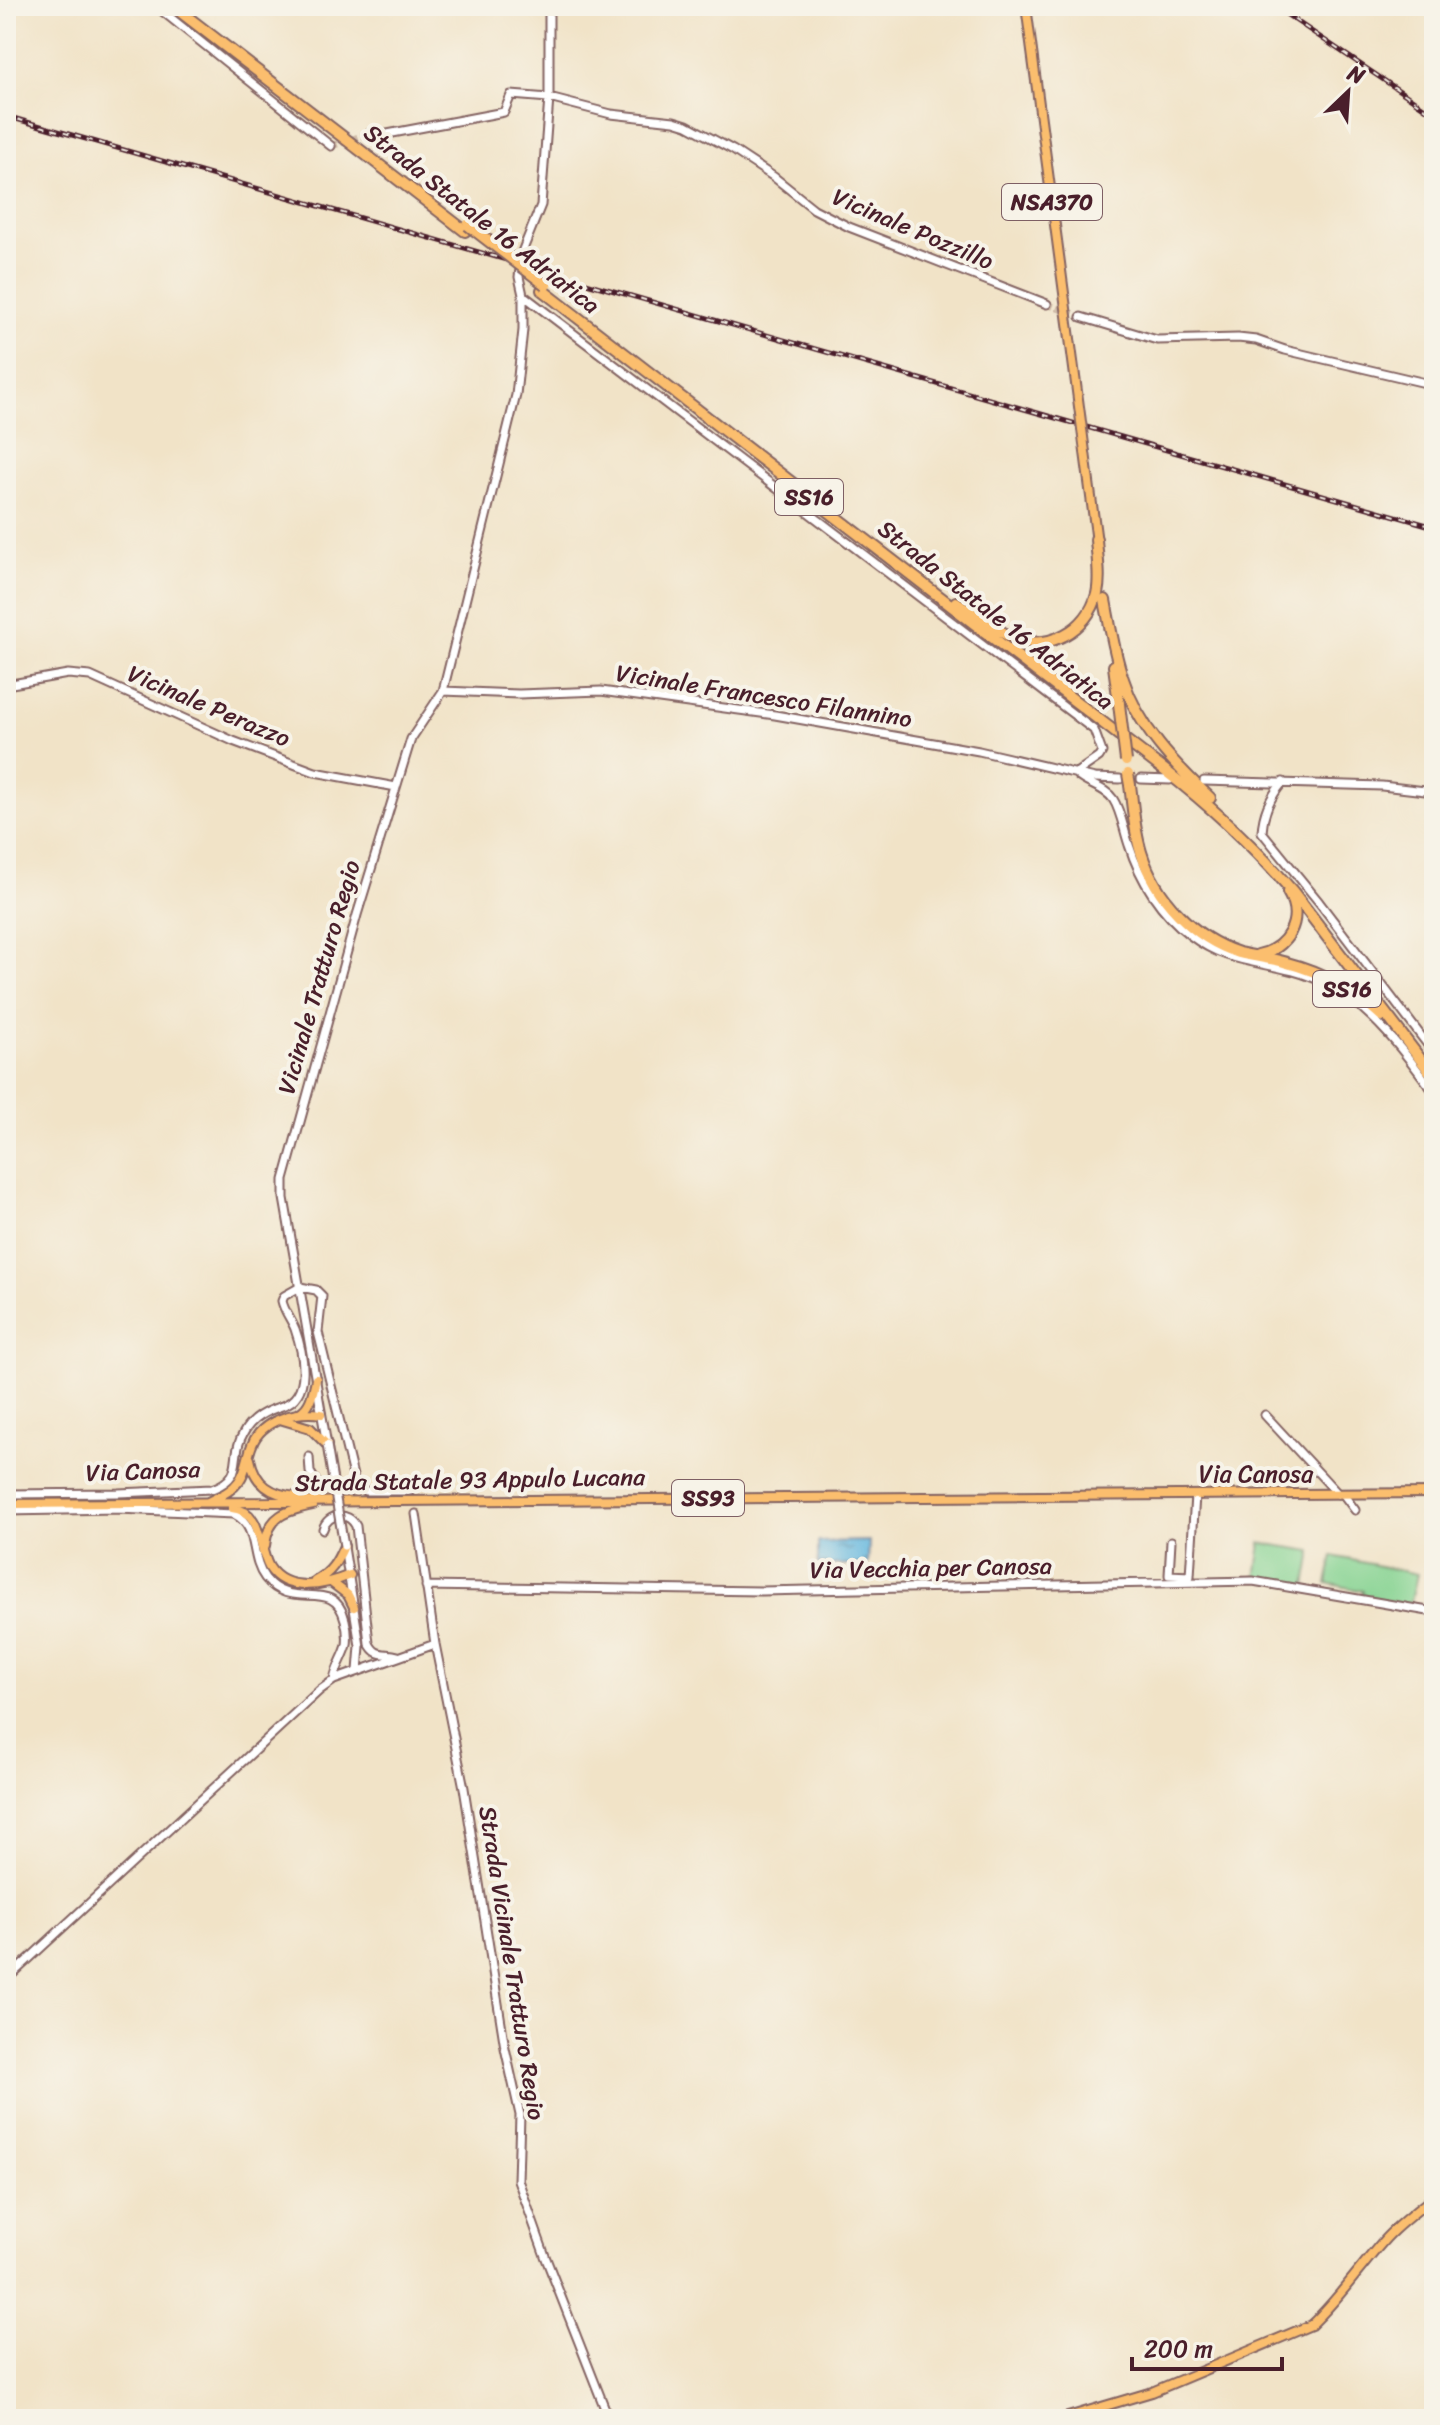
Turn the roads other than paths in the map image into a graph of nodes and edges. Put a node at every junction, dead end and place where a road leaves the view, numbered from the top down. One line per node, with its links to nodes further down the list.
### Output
1 (156, 6): 8 (street)
2 (173, 6): 9 (highway, Strada Statale 16 Adriatica / SS16)
3 (184, 6): 9 (highway, Strada Statale 16 Adriatica / SS16)
4 (549, 6): 6 (street, Vicinale Tratturo Regio)
5 (1026, 6): 15 (main road, NSA370, bridge)
6 (549, 98): 7 (street, Vicinale Pozzillo); 11 (street, Vicinale Tratturo Regio); 12 (street, Vicinale Pozzillo)
7 (368, 134)
8 (331, 146)
9 (466, 228): 10 (highway, Strada Statale 16 Adriatica / SS16, bridge)
10 (544, 288): 17 (highway, Strada Statale 16 Adriatica / SS16); 29 (highway, Strada Statale 16 Adriatica / SS16)
11 (523, 295): 19 (street, Vicinale Tratturo Regio); 20 (street)
12 (1047, 304)
13 (1081, 317): 14 (street)
14 (1434, 385)
15 (1096, 539): 16 (main road, NSA370); 17 (highway, SS16)
16 (1105, 600): 22 (highway, SS16, bridge); 28 (highway, SS16)
17 (956, 601): 28 (highway, Strada Statale 16 Adriatica / SS16)
18 (6, 685): 26 (street, Vicinale Perazzo)
19 (443, 691): 20 (street, Vicinale Francesco Filannino); 26 (street, Vicinale Tratturo Regio)
20 (1076, 773): 22 (street, Vicinale Francesco Filannino); 35 (street)
21 (1141, 779): 23 (street)
22 (1126, 780): 30 (highway, SS16)
23 (1170, 780)
24 (1204, 781): 25 (street)
25 (1283, 782): 27 (street); 31 (street)
26 (396, 787): 36 (street, Vicinale Tratturo Regio)
27 (1434, 792)
28 (1210, 799): 33 (highway, Strada Statale 16 Adriatica / SS16)
29 (1247, 842): 30 (highway, SS16); 32 (highway, Strada Statale 16 Adriatica / SS16)
30 (1252, 955): 32 (highway, SS16)
31 (1434, 1053)
32 (1420, 1059): 34 (highway, Strada Statale 16 Adriatica / SS16)
33 (1434, 1067)
34 (1434, 1077)
35 (1434, 1092)
36 (300, 1287): 37 (street, Vicinale Tratturo Regio); 44 (street); 47 (street, Via Canosa)
37 (316, 1379): 38 (street, Vicinale Tratturo Regio); 40 (main road)
38 (321, 1414): 40 (main road); 41 (street, Vicinale Tratturo Regio)
39 (1265, 1415): 48 (street)
40 (298, 1418): 41 (main road); 42 (main road)
41 (327, 1445): 61 (street, Vicinale Tratturo Regio, bridge)
42 (249, 1456): 51 (main road); 53 (main road)
43 (309, 1457): 44 (street)
44 (355, 1484): 45 (street)
45 (410, 1491)
46 (1434, 1493): 48 (main road, Via Canosa / SS93)
47 (6, 1494)
48 (1340, 1494): 50 (main road, Via Canosa / SS93); 54 (street)
49 (1078, 1495): 50 (main road, Via Canosa / SS93); 51 (main road, Strada Statale 93 Appulo Lucana / SS93)
50 (1195, 1495): 59 (street)
51 (337, 1501): 53 (main road, Strada Statale 93 Appulo Lucana / SS93); 62 (main road)
52 (6, 1504): 53 (main road, Strada Statale 93 Appulo Lucana / SS93)
53 (203, 1504): 62 (main road)
54 (1355, 1510)
55 (6, 1511): 73 (street, Via Canosa)
56 (416, 1514): 65 (street, Strada Vicinale Tratturo Regio)
57 (323, 1529): 70 (street)
58 (1180, 1536): 59 (street)
59 (1192, 1537): 60 (street)
60 (1171, 1541)
61 (344, 1546): 63 (street, Vicinale Tratturo Regio); 64 (main road)
62 (264, 1553): 64 (main road)
63 (350, 1575): 64 (main road); 66 (street, Vicinale Tratturo Regio)
64 (330, 1578): 66 (main road)
65 (426, 1586): 67 (street, Via Vecchia per Canosa); 68 (street, Strada Vicinale Tratturo Regio)
66 (354, 1607): 69 (street, Vicinale Tratturo Regio)
67 (1434, 1612)
68 (435, 1644): 70 (street); 76 (street, Strada Vicinale Tratturo Regio)
69 (360, 1646): 71 (street); 72 (street)
70 (400, 1657): 71 (street)
71 (372, 1666): 72 (street)
72 (358, 1671): 73 (street)
73 (334, 1680): 74 (street)
74 (6, 1980)
75 (1434, 2197): 77 (main road)
76 (609, 2419)
77 (1061, 2419)

